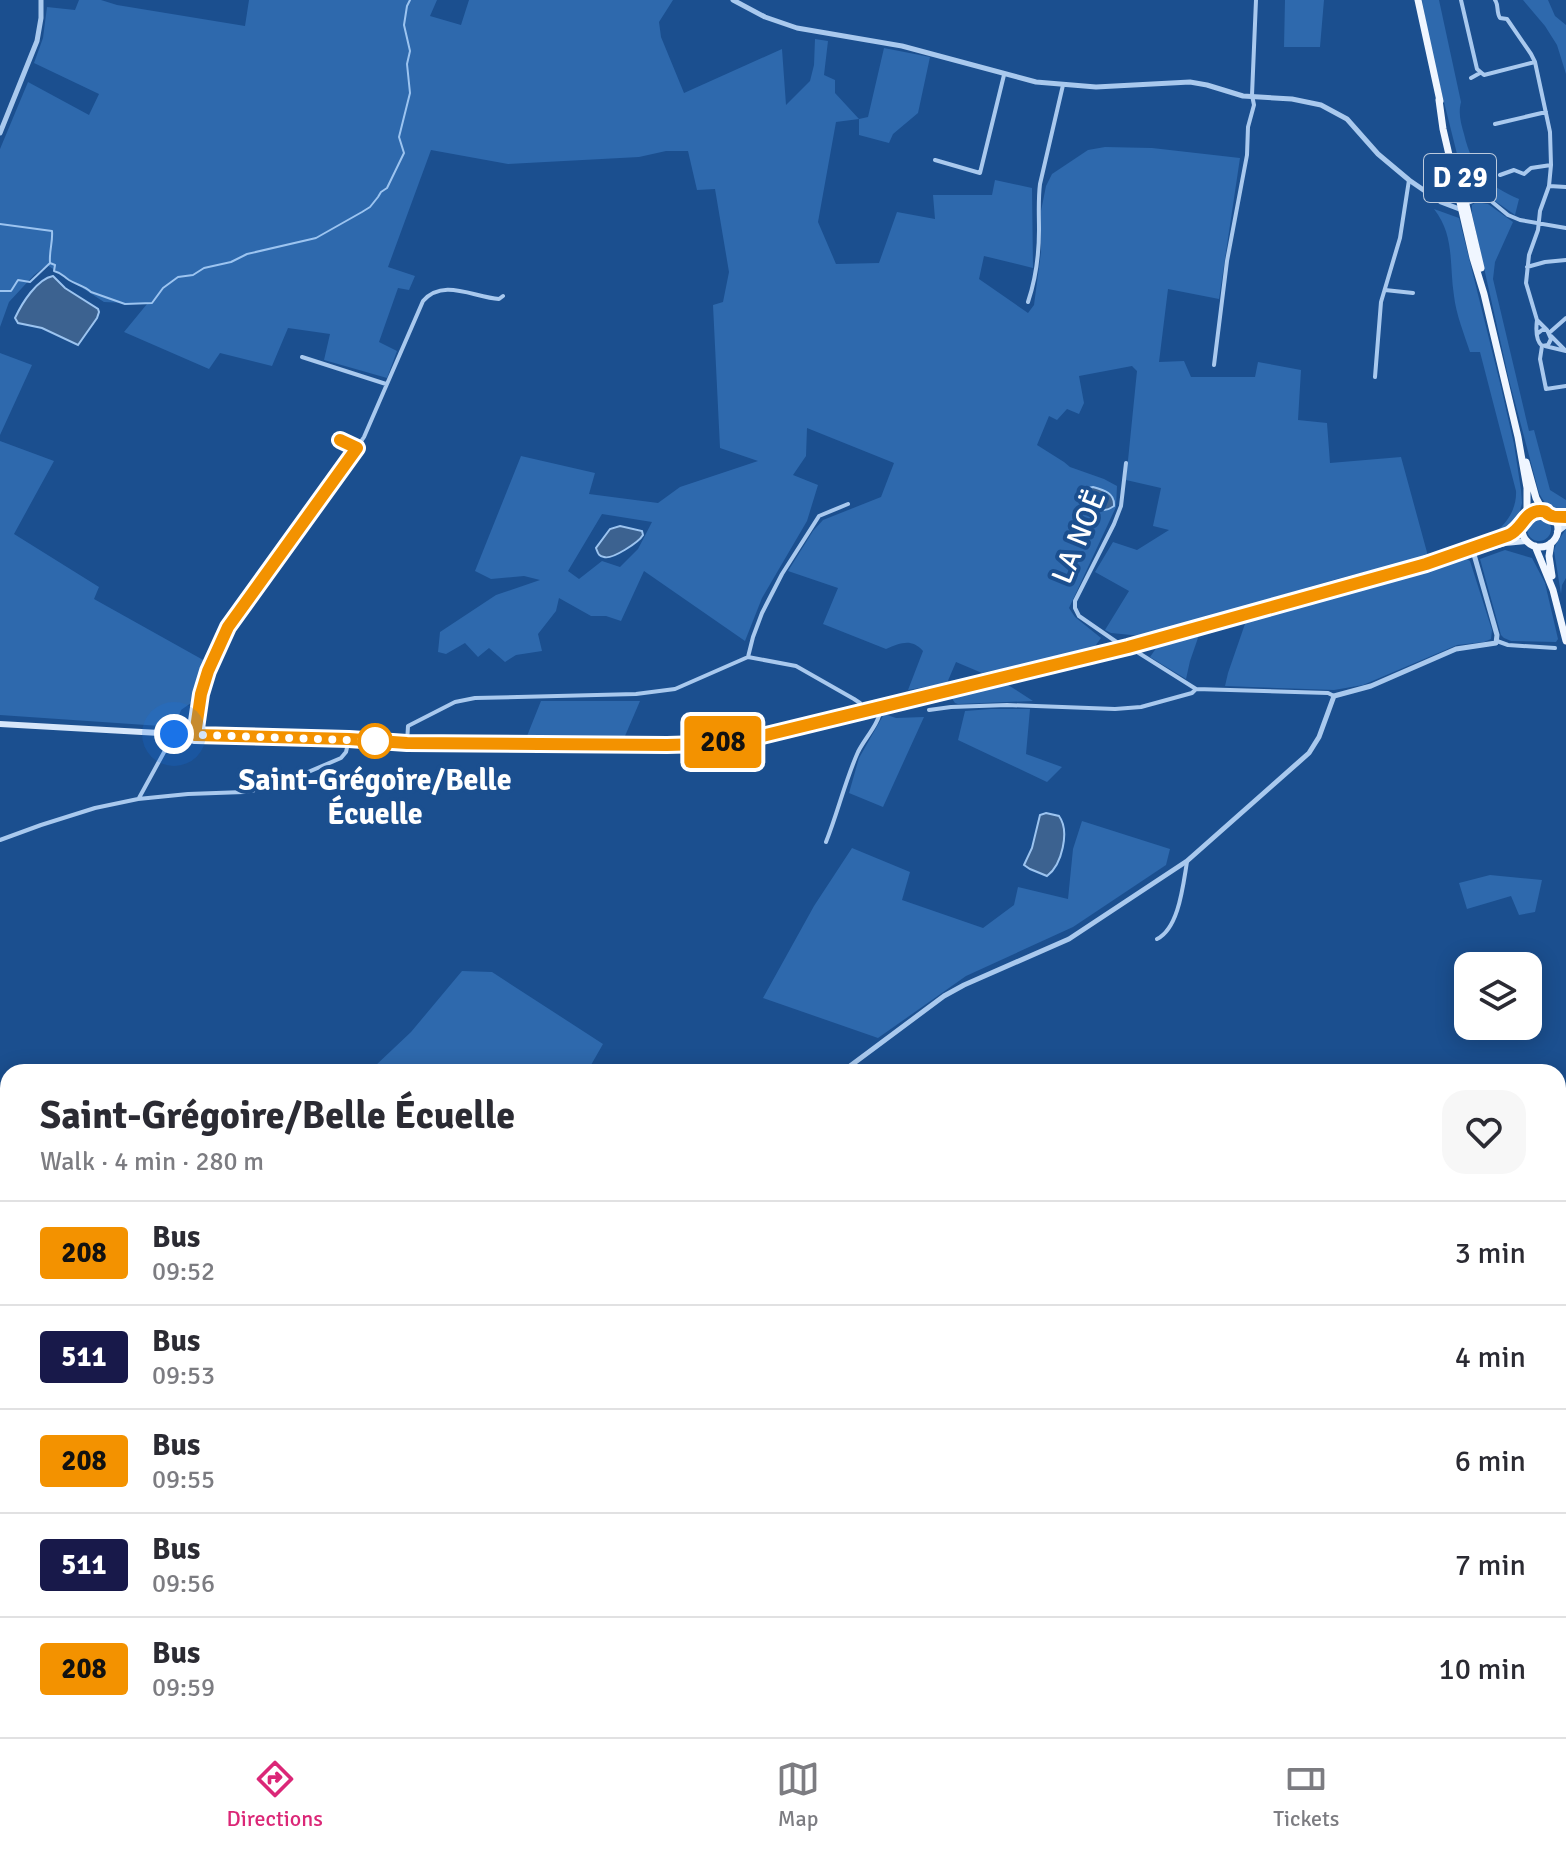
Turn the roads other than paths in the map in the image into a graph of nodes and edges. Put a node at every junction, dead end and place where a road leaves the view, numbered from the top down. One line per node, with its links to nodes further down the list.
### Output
1 (41, 0): 16 (street)
2 (733, 0): 9 (street)
3 (1256, 0): 12 (street)
4 (1418, 0): 13 (main road, D 29)
5 (1461, 0): 8 (street)
6 (1495, 0): 7 (street)
7 (1535, 62): 8 (street); 14 (street)
8 (1480, 73): 10 (street)
9 (1004, 75): 11 (street); 18 (street)
10 (1471, 78)
11 (1063, 85): 12 (street); 37 (street)
12 (1253, 98): 21 (street); 45 (street)
13 (1439, 100): 17 (main road, D 29); 22 (main road, D 29)
14 (1546, 112): 15 (street); 19 (street)
15 (1495, 124)
16 (0, 133)
17 (1450, 157): 25 (main road, D 29); 27 (street)
18 (935, 160)
19 (1551, 165): 20 (street); 23 (street)
20 (1500, 175)
21 (1412, 182): 25 (street); 27 (street); 33 (street)
22 (1462, 185): 26 (street); 27 (main road, D 29)
23 (1549, 186): 24 (street); 28 (street)
24 (1566, 187)
25 (1459, 195): 27 (main road, D 29); 30 (street)
26 (1492, 202): 27 (street); 28 (street)
27 (1464, 206): 30 (main road, D 29); 35 (main road, D 29)
28 (1538, 223): 29 (street); 32 (street)
29 (1566, 228)
30 (1477, 249): 35 (main road, D 29)
31 (1566, 260): 32 (street)
32 (1527, 267): 39 (street)
33 (1385, 290): 34 (street); 46 (street)
34 (1413, 293)
35 (1484, 294): 49 (main road, D 29)
36 (503, 296): 47 (street)
37 (1028, 302)
38 (1566, 318): 40 (street)
39 (1537, 320): 40 (street); 41 (street)
40 (1548, 333): 41 (street); 42 (street); 43 (street)
41 (1537, 334): 42 (street)
42 (1543, 346): 43 (street); 48 (street)
43 (1566, 352)
44 (302, 357): 47 (street)
45 (1214, 365)
46 (1375, 377)
47 (386, 384): 76 (street)
48 (1566, 386)
49 (1518, 437): 52 (main road, D 29); 53 (main road, D 29)
50 (1126, 463): 66 (street, LA NOË)
51 (848, 504): 68 (street)
52 (1543, 511): 53 (main road); 54 (main road)
53 (1527, 516): 56 (main road)
54 (1552, 516): 55 (main road); 58 (main road)
55 (1566, 517)
56 (1522, 525): 59 (main road); 62 (main road)
57 (1566, 525): 58 (main road)
58 (1557, 532): 60 (main road)
59 (1527, 541): 61 (main road); 62 (main road)
60 (1551, 543): 61 (main road); 63 (main road)
61 (1535, 546): 63 (main road)
62 (1472, 550): 64 (street); 66 (main road)
63 (1553, 590): 65 (main road)
64 (1497, 641): 67 (street); 70 (street)
65 (1566, 641)
66 (1128, 647): 69 (street); 71 (main road)
67 (1555, 648)
68 (748, 657): 73 (street); 78 (street)
69 (1196, 689): 70 (street); 72 (street)
70 (1334, 696): 82 (street)
71 (881, 707): 73 (main road); 81 (street)
72 (929, 710)
73 (863, 711): 78 (main road)
74 (0, 724): 75 (main road)
75 (174, 734): 76 (main road); 79 (street)
76 (195, 735): 77 (main road)
77 (349, 739): 78 (main road); 79 (street)
78 (407, 743)
79 (138, 799): 80 (street)
80 (0, 840)
81 (826, 842)
82 (1187, 861): 83 (street); 84 (street)
83 (1157, 939)
84 (853, 1064)

